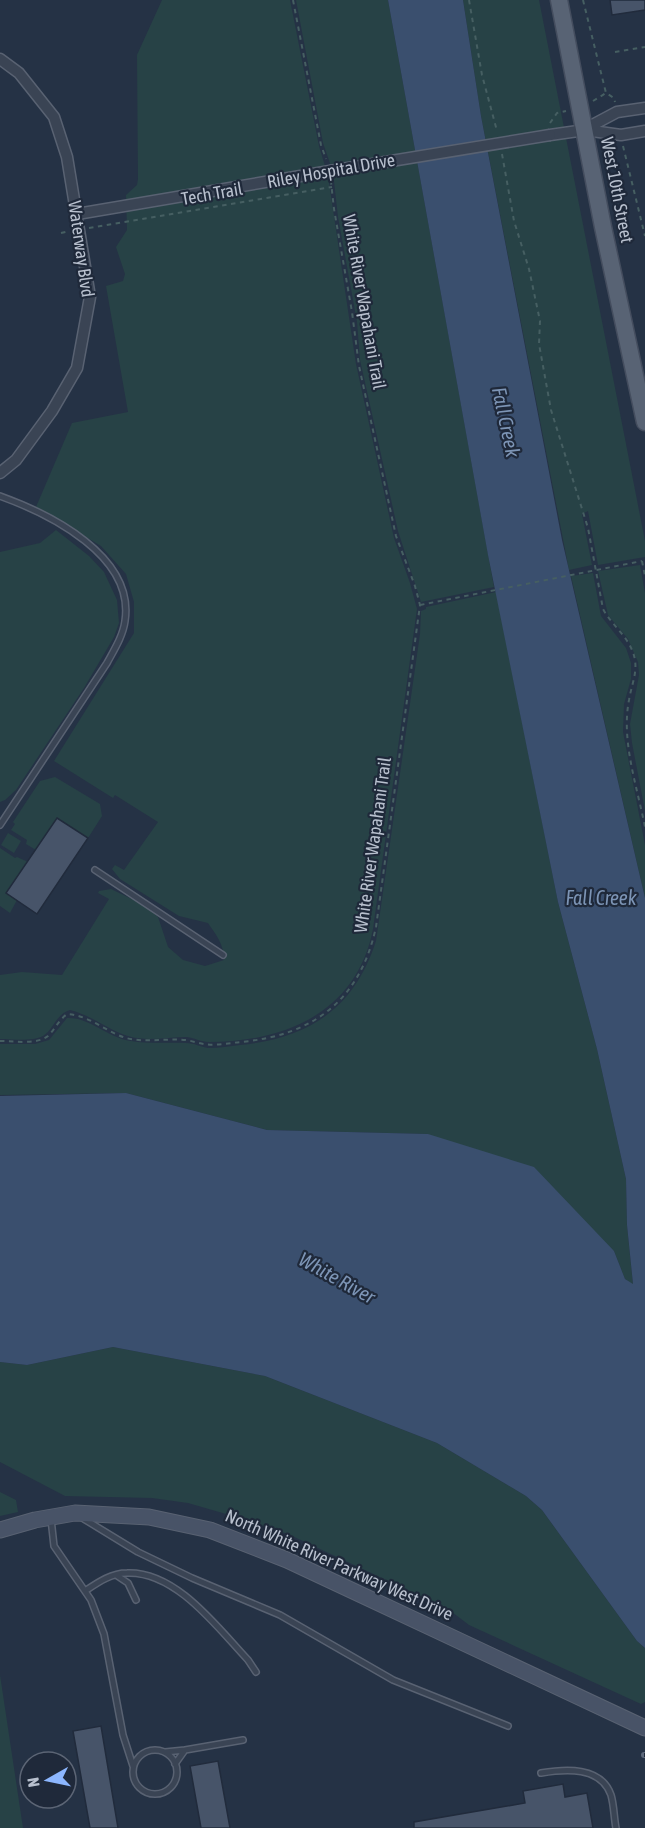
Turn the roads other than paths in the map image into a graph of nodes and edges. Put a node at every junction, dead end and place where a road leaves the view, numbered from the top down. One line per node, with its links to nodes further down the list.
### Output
1 (559, 0): 4 (main road, West 10th Street)
2 (0, 59): 6 (street, Waterway Blvd)
3 (645, 108): 4 (street, Riley Hospital Drive)
4 (585, 129): 5 (street, Riley Hospital Drive); 6 (street, Riley Hospital Drive, bridge); 7 (main road, West 10th Street)
5 (645, 130)
6 (77, 214): 9 (street, Waterway Blvd)
7 (641, 378): 8 (main road, West 10th Street)
8 (645, 422)
9 (0, 473)
10 (0, 496): 11 (lane)
11 (1, 820)
12 (95, 870): 13 (lane)
13 (223, 955)
14 (75, 1514): 15 (main road, North White River Parkway West Drive); 21 (lane); 22 (main road, North White River Parkway West Drive)
15 (50, 1517): 16 (main road, North White River Parkway West Drive); 18 (lane)
16 (0, 1530)
17 (116, 1575): 18 (lane); 19 (lane); 20 (lane)
18 (84, 1591): 26 (lane)
19 (136, 1600)
20 (256, 1672)
21 (508, 1726)
22 (645, 1728)
23 (243, 1740): 24 (lane)
24 (185, 1750): 25 (lane); 28 (lane)
25 (164, 1752): 27 (lane); 28 (lane)
26 (131, 1754): 27 (lane); 29 (lane)
27 (139, 1756): 29 (lane)
28 (175, 1764): 29 (lane)
29 (133, 1766)
30 (541, 1773): 31 (lane)
31 (616, 1828)

